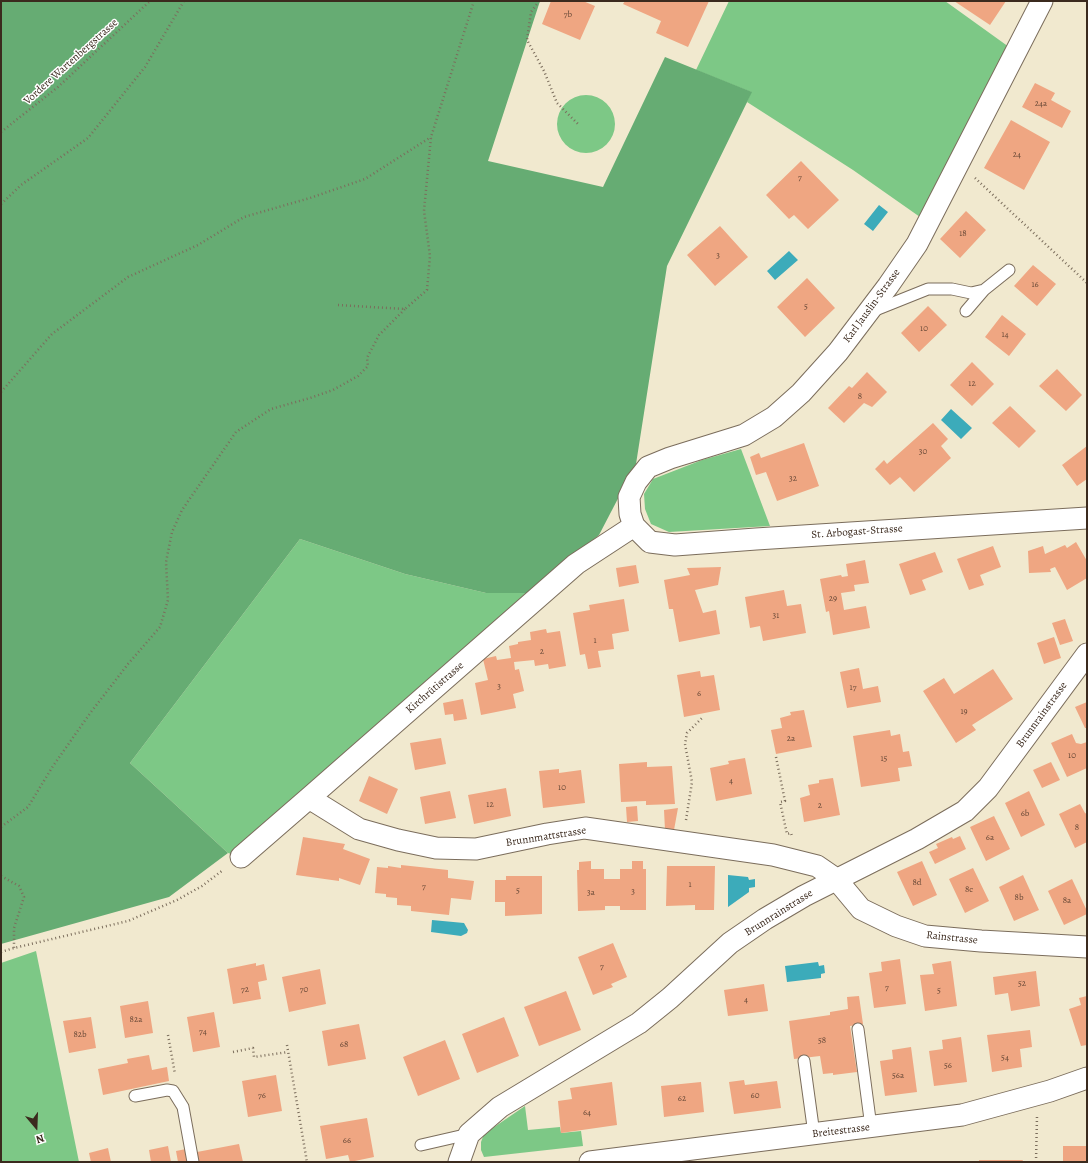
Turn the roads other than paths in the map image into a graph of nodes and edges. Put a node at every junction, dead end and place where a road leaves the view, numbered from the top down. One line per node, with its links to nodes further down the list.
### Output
1 (1042, 1): 5 (street, Karl Jauslin-Strasse)
2 (1009, 270): 3 (lane)
3 (984, 290): 4 (lane); 5 (lane)
4 (966, 311)
5 (867, 314): 7 (street, Karl Jauslin-Strasse)
6 (1087, 518): 7 (street, St. Arbogast-Strasse)
7 (634, 526): 9 (street, Kirchrütistrasse)
8 (1087, 654): 11 (street, Brunnrainstrasse)
9 (309, 798): 10 (street, Kirchrütistrasse); 11 (street, Brunnmattstrasse)
10 (241, 856)
11 (836, 879): 12 (street, Rainstrasse); 18 (street, Brunnrainstrasse)
12 (1087, 947)
13 (858, 1029): 17 (lane)
14 (804, 1061): 19 (lane)
15 (1087, 1078): 17 (street, Breitestrasse)
16 (135, 1096): 21 (lane)
17 (871, 1127): 19 (street, Breitestrasse)
18 (469, 1134): 20 (lane); 22 (street, Brunnrainstrasse)
19 (814, 1134): 23 (street, Breitestrasse)
20 (421, 1145)
21 (193, 1162)
22 (459, 1162)
23 (590, 1162)

